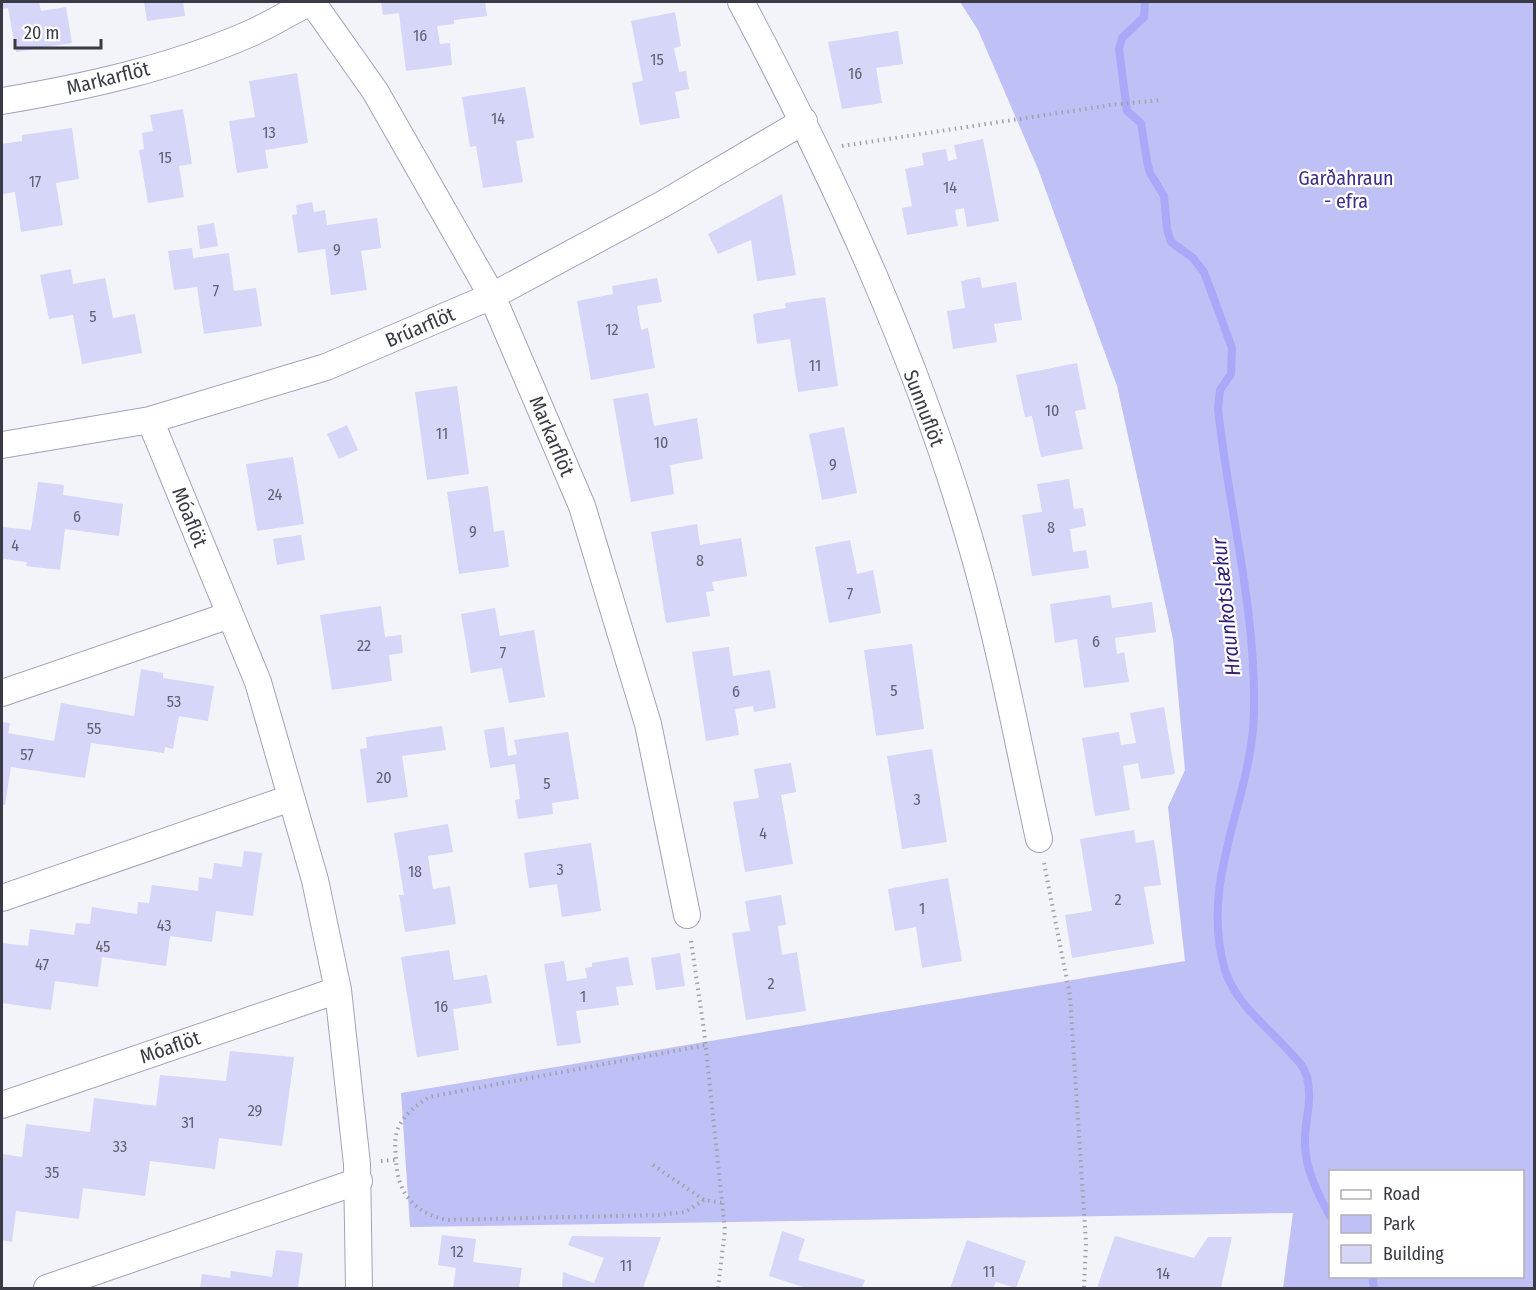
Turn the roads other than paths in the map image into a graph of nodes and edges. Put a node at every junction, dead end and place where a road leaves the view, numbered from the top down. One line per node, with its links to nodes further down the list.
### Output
1 (311, 2): 3 (street, Markarflöt); 5 (street, Markarflöt)
2 (741, 2): 4 (street, Sunnuflöt)
3 (2, 101)
4 (804, 121): 5 (street, Brúarflöt); 11 (street, Sunnuflöt)
5 (492, 296): 6 (street, Brúarflöt); 13 (street, Markarflöt)
6 (150, 420): 7 (street, Brúarflöt); 8 (street, Móaflöt)
7 (2, 445)
8 (230, 615): 9 (street); 10 (street, Móaflöt)
9 (2, 693)
10 (291, 798): 12 (street); 14 (street, Móaflöt)
11 (1039, 839)
12 (2, 898)
13 (687, 915)
14 (338, 990): 15 (street, Móaflöt); 16 (street, Móaflöt)
15 (2, 1105)
16 (359, 1181): 17 (street); 18 (street, Móaflöt)
17 (47, 1288)
18 (359, 1288)

